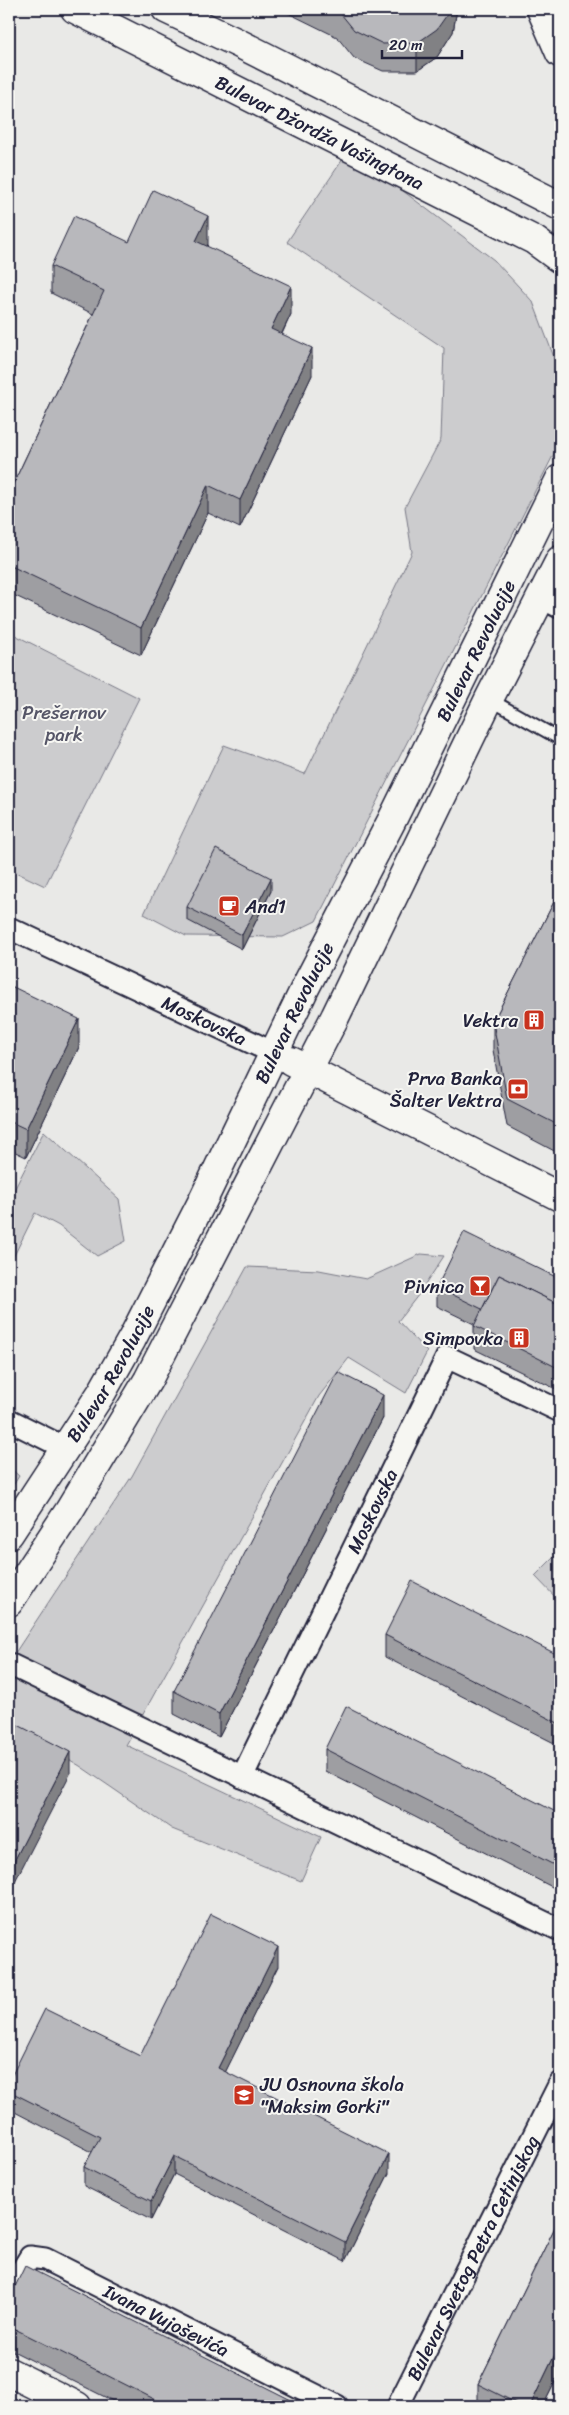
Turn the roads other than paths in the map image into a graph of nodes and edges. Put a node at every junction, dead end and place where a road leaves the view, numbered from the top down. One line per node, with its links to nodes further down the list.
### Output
1 (75, 9): 6 (main road, Bulevar Džordža Vašingtona)
2 (166, 9): 5 (main road)
3 (541, 9): 4 (main road)
4 (560, 53)
5 (560, 206)
6 (560, 259)
7 (560, 480): 13 (main road, Bulevar Revolucije)
8 (560, 560): 9 (main road, Bulevar Revolucije)
9 (550, 598): 10 (main road, Bulevar Revolucije)
10 (489, 699): 11 (lane); 14 (main road, Bulevar Revolucije)
11 (560, 740)
12 (9, 928): 13 (street, Moskovska)
13 (274, 1052): 14 (main road, Moskovska); 18 (main road, Bulevar Revolucije)
14 (308, 1069): 15 (main road, Moskovska); 20 (main road, Bulevar Revolucije)
15 (560, 1197)
16 (560, 1412): 22 (street, Moskovska)
17 (9, 1420): 18 (street)
18 (65, 1448): 19 (main road, Bulevar Revolucije)
19 (9, 1534)
20 (9, 1602)
21 (9, 1664): 22 (street)
22 (242, 1777): 23 (street)
23 (560, 1930)
24 (560, 2083): 29 (street, Bulevar Svetog Petra Cetinjskog)
25 (9, 2291): 28 (street, Ivana Vujoševića)
26 (9, 2372): 27 (main road)
27 (77, 2406)
28 (337, 2406)
29 (398, 2406)

